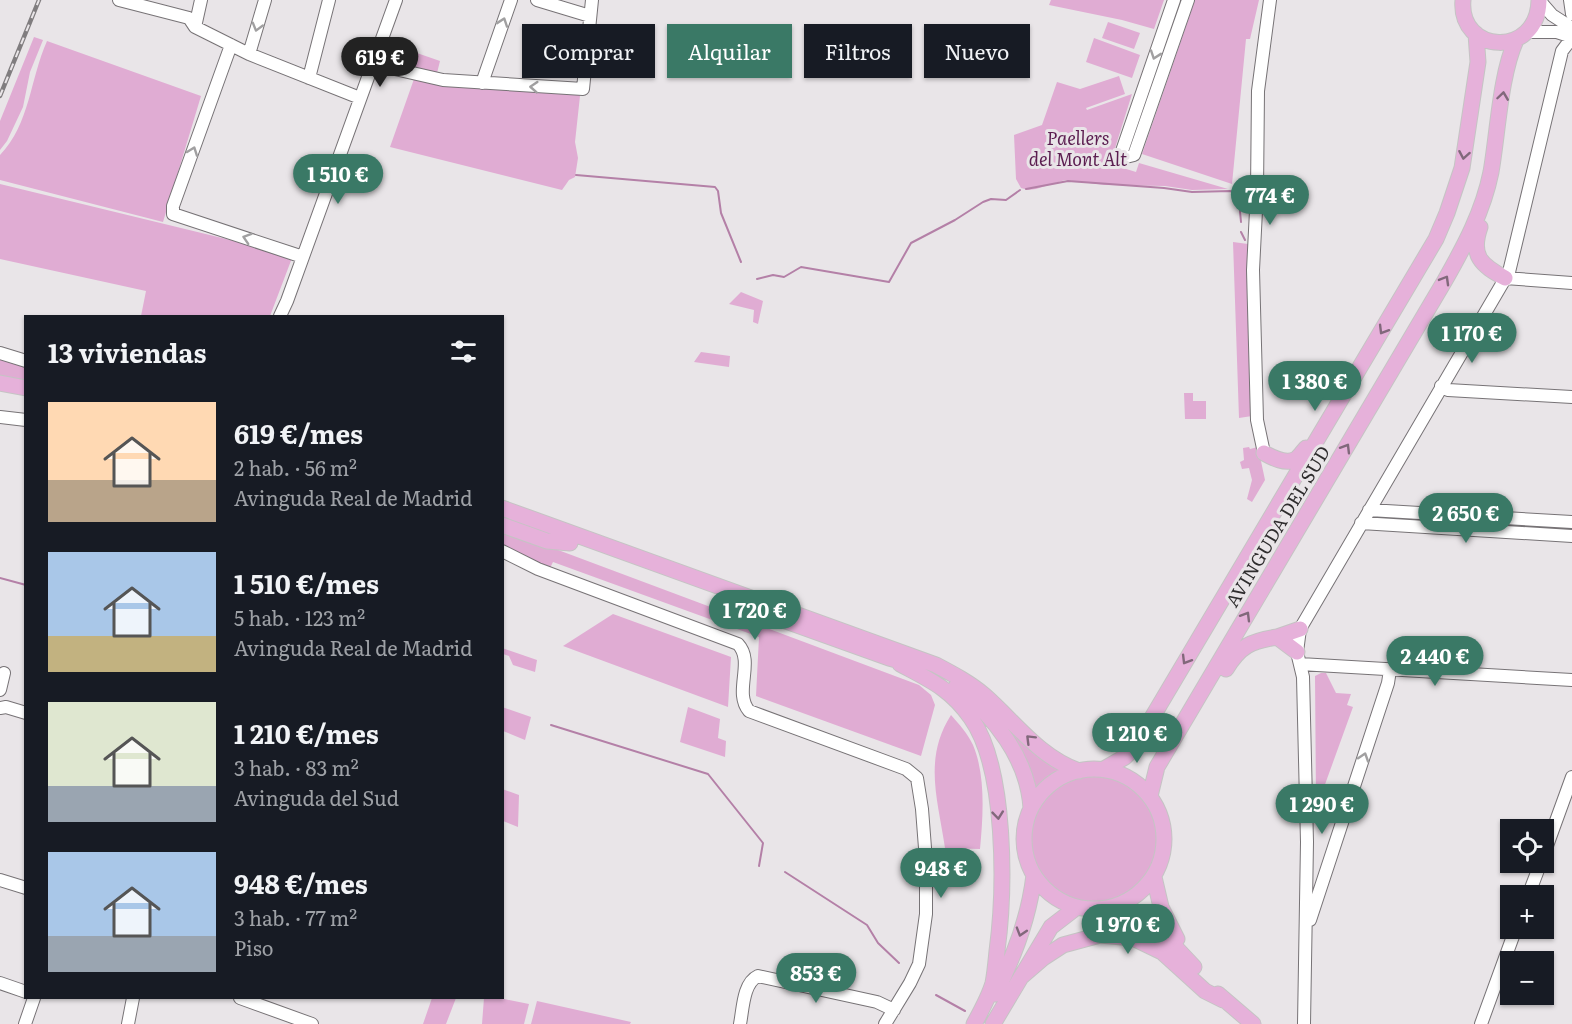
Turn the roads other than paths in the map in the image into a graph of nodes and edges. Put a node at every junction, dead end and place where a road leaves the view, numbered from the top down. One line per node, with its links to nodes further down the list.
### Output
1 (119, 0): 17 (street)
2 (201, 0): 17 (street)
3 (265, 0): 24 (street, one-way to 24)
4 (329, 0): 26 (street)
5 (396, 0): 25 (street)
6 (511, 0): 27 (street, one-way to 6)
7 (537, 0): 16 (street)
8 (592, 0): 16 (street)
9 (1174, 0): 10 (street, one-way to 10)
10 (1188, 0)
11 (1270, 0): 45 (street)
12 (1539, 0): 18 (street); 20 (main road, AVINGUDA DEL SUD)
13 (1570, 0): 15 (street)
14 (1461, 2): 19 (main road)
15 (1572, 14)
16 (590, 16): 27 (street, one-way to 27)
17 (195, 27): 23 (street)
18 (1572, 27)
19 (1476, 34): 20 (main road); 44 (main road, AVINGUDA DEL SUD, one-way to 44)
20 (1522, 36): 21 (street); 29 (main road, AVINGUDA DEL SUD, one-way to 20)
21 (1572, 37)
22 (1572, 42): 31 (street)
23 (231, 45): 24 (street); 30 (street, one-way to 23)
24 (249, 54): 26 (street)
25 (372, 66): 27 (street); 28 (street)
26 (309, 78): 28 (street)
27 (482, 83)
28 (360, 98): 30 (street)
29 (1485, 193): 31 (main road); 67 (main road, AVINGUDA DEL SUD, one-way to 29)
30 (303, 257): 33 (street)
31 (1505, 279): 32 (street); 39 (street)
32 (1572, 283)
33 (287, 301): 34 (street); 35 (street)
34 (280, 315)
35 (285, 315)
36 (0, 353): 37 (street)
37 (24, 360)
38 (0, 383): 40 (main road)
39 (1441, 386): 41 (street); 47 (street)
40 (24, 388)
41 (1572, 397)
42 (0, 417): 43 (street)
43 (24, 420)
44 (1318, 439): 45 (main road); 68 (main road, AVINGUDA DEL SUD, one-way to 68)
45 (1263, 453)
46 (504, 509): 69 (main road, one-way to 46)
47 (1369, 510): 49 (street); 50 (street)
48 (504, 520): 53 (main road)
49 (1572, 522)
50 (1362, 523): 52 (street); 57 (street)
51 (504, 526): 53 (main road)
52 (1572, 536)
53 (570, 543): 59 (main road)
54 (504, 552): 56 (street)
55 (504, 559): 56 (street)
56 (538, 569): 92 (street)
57 (1300, 629): 58 (main road); 60 (street)
58 (1277, 637): 60 (main road); 67 (main road)
59 (889, 658): 72 (main road); 99 (main road, one-way to 99)
60 (1299, 658): 61 (street); 74 (street)
61 (1390, 670): 63 (street); 75 (street, one-way to 61)
62 (4, 674): 64 (street)
63 (1572, 680)
64 (0, 690)
65 (0, 708): 66 (street)
66 (24, 712)
67 (1174, 738): 71 (main road, AVINGUDA DEL SUD)
68 (1104, 769): 69 (main road); 71 (main road)
69 (1079, 771): 72 (main road)
70 (1572, 777): 73 (street)
71 (1150, 796): 77 (main road)
72 (1031, 808): 76 (main road)
73 (1554, 827)
74 (1306, 871): 75 (street); 82 (street)
75 (1325, 875): 82 (street)
76 (1034, 876): 81 (main road); 100 (main road, one-way to 100)
77 (1154, 877): 80 (main road); 84 (main road)
78 (0, 880): 79 (street)
79 (24, 887)
80 (1119, 905): 81 (main road); 84 (main road)
81 (1077, 908): 85 (main road)
82 (1305, 932): 102 (street)
83 (1512, 939): 103 (street)
84 (1190, 963): 91 (main road)
85 (1021, 977): 91 (main road); 101 (main road)
86 (0, 983): 87 (street)
87 (24, 991)
88 (34, 999): 94 (street)
89 (133, 999): 95 (street)
90 (243, 999): 96 (street)
91 (1223, 1000): 93 (main road)
92 (894, 1010): 97 (street); 98 (street)
93 (1253, 1023)
94 (25, 1024)
95 (129, 1024)
96 (312, 1024)
97 (740, 1024)
98 (885, 1024)
99 (974, 1024)
100 (979, 1024)
101 (993, 1024)
102 (1304, 1024)
103 (1481, 1024)

